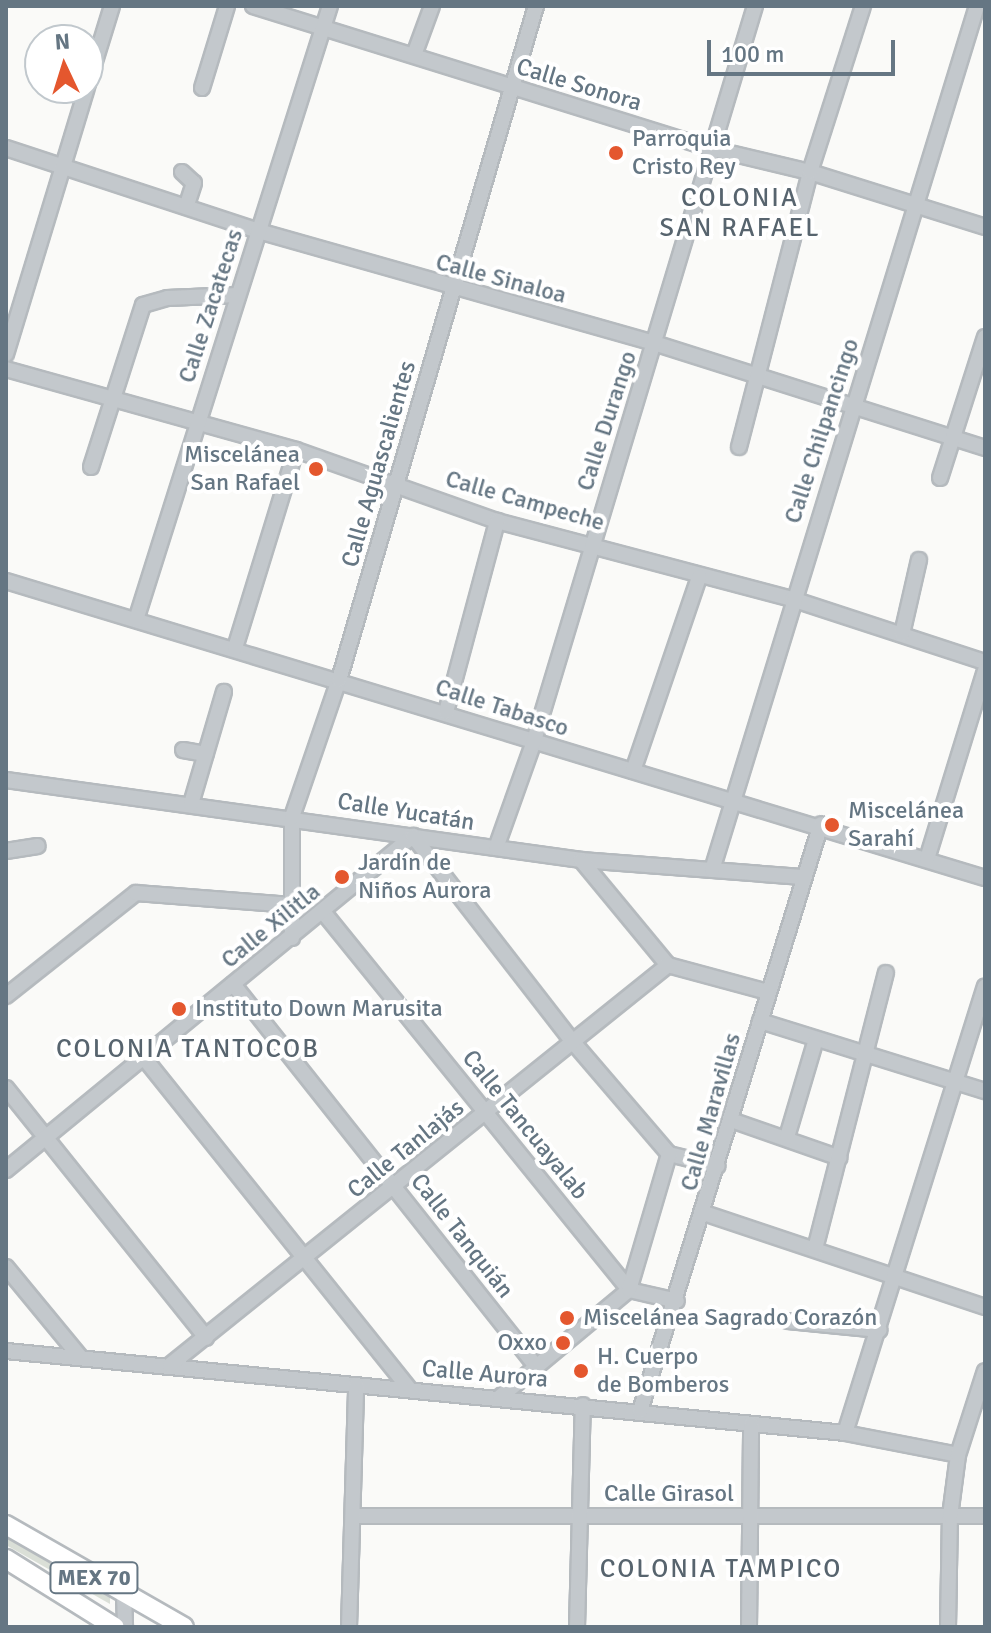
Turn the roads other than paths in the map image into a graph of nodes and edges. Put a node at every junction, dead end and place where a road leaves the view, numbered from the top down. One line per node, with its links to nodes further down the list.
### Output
1 (112, 6): 11 (street)
2 (227, 6): 13 (street)
3 (253, 6): 10 (street, Calle Sonora)
4 (330, 6): 10 (street, Calle Zacatecas)
5 (432, 6): 12 (street)
6 (536, 6): 14 (street, Calle Aguascalientes)
7 (755, 6): 17 (street, Calle Durango)
8 (863, 6): 20 (street)
9 (978, 7): 21 (street, Calle Chilpancingo)
10 (324, 27): 12 (street, Calle Sonora); 24 (street, Calle Zacatecas)
11 (104, 32)
12 (414, 55): 14 (street, Calle Sonora)
13 (202, 88)
14 (510, 88): 17 (street, Calle Sonora); 25 (street, Calle Aguascalientes)
15 (82, 104): 18 (street)
16 (6, 148): 18 (street, Calle Sinaloa)
17 (709, 148): 20 (street, Calle Sonora); 28 (street, Calle Durango)
18 (63, 166): 22 (street, Calle Sinaloa); 29 (street)
19 (182, 172): 22 (street)
20 (810, 172): 21 (street, Calle Sonora); 31 (street)
21 (918, 203): 23 (street, Calle Sonora); 33 (street, Calle Chilpancingo)
22 (186, 207): 24 (street, Calle Sinaloa)
23 (985, 227)
24 (258, 231): 25 (street, Calle Sinaloa); 26 (street, Calle Zacatecas)
25 (453, 289): 28 (street, Calle Sinaloa); 41 (street, Calle Aguascalientes)
26 (238, 295): 32 (street); 34 (street, Calle Zacatecas)
27 (985, 337): 35 (street)
28 (654, 343): 31 (street, Calle Sinaloa); 43 (street, Calle Durango)
29 (6, 354)
30 (6, 369): 32 (street, Calle Campeche)
31 (755, 375): 33 (street, Calle Sinaloa); 36 (street)
32 (109, 398): 34 (street, Calle Campeche); 39 (street)
33 (853, 406): 35 (street, Calle Sinaloa); 47 (street, Calle Chilpancingo)
34 (197, 423): 38 (street, Calle Campeche); 48 (street, Calle Zacatecas)
35 (952, 437): 37 (street, Calle Sinaloa); 40 (street)
36 (739, 447)
37 (985, 448)
38 (296, 450): 41 (street, Calle Campeche); 50 (street)
39 (91, 467)
40 (940, 478)
41 (396, 483): 42 (street, Calle Campeche); 53 (street, Calle Aguascalientes)
42 (497, 521): 43 (street, Calle Campeche); 55 (street)
43 (591, 543): 45 (street, Calle Campeche); 56 (street, Calle Durango)
44 (919, 560): 49 (street)
45 (699, 577): 47 (street, Calle Campeche); 59 (street)
46 (6, 581): 48 (street, Calle Tabasco)
47 (792, 599): 49 (street, Calle Campeche); 61 (street, Calle Chilpancingo)
48 (136, 620): 50 (street, Calle Tabasco)
49 (902, 634): 51 (street, Calle Campeche)
50 (235, 648): 53 (street, Calle Tabasco)
51 (985, 662)
52 (985, 671): 69 (street)
53 (339, 680): 55 (street, Calle Tabasco); 63 (street, Calle Aguascalientes)
54 (224, 692): 58 (street)
55 (446, 712): 56 (street, Calle Tabasco)
56 (533, 744): 59 (street, Calle Tabasco); 67 (street, Calle Durango)
57 (183, 750): 58 (street)
58 (206, 754): 62 (street)
59 (633, 771): 61 (street, Calle Tabasco)
60 (6, 780): 62 (street, Calle Yucatán)
61 (730, 797): 64 (street, Calle Tabasco); 71 (street, Calle Chilpancingo)
62 (191, 804): 63 (street, Calle Yucatán)
63 (292, 817): 65 (street, Calle Yucatán); 74 (street, Calle Aguascalientes)
64 (821, 824): 69 (street, Calle Tabasco); 72 (street, Calle Maravillas)
65 (413, 836): 67 (street, Calle Yucatán); 75 (street, Calle Xilitla); 85 (street)
66 (38, 846): 68 (street)
67 (496, 848): 70 (street, Calle Yucatán)
68 (6, 851)
69 (927, 859): 73 (street, Calle Tabasco)
70 (581, 860): 71 (street, Calle Yucatán); 77 (street)
71 (712, 870): 72 (street, Calle Yucatán)
72 (802, 877): 81 (street, Calle Maravillas)
73 (985, 878)
74 (292, 905): 76 (street, Calle Aguascalientes); 82 (street)
75 (324, 913): 76 (street, Calle Xilitla); 91 (street, Calle Tancuayalab)
76 (292, 938): 79 (street, Calle Xilitla)
77 (668, 965): 81 (street); 85 (street, Calle Tanlajás)
78 (886, 973): 86 (street)
79 (233, 984): 87 (street, Calle Xilitla); 99 (street, Calle Tanquián)
80 (985, 986): 88 (street)
81 (768, 992): 83 (street, Calle Maravillas)
82 (6, 996)
83 (760, 1021): 84 (street); 92 (street, Calle Maravillas)
84 (816, 1039): 86 (street); 93 (street)
85 (573, 1042): 91 (street, Calle Tanlajás); 95 (street)
86 (868, 1056): 88 (street); 96 (street)
87 (145, 1059): 94 (street, Calle Xilitla); 102 (street)
88 (956, 1084): 90 (street); 104 (street)
89 (6, 1088): 94 (street)
90 (985, 1091)
91 (487, 1111): 99 (street, Calle Tanlajás); 105 (street, Calle Tancuayalab)
92 (731, 1120): 93 (street); 97 (street, Calle Maravillas)
93 (787, 1137): 96 (street)
94 (45, 1138): 98 (street, Calle Xilitla); 110 (street)
95 (669, 1154): 97 (street); 105 (street)
96 (840, 1158): 101 (street)
97 (718, 1166): 100 (street, Calle Maravillas)
98 (6, 1170)
99 (395, 1187): 102 (street, Calle Tanlajás); 114 (street, Calle Tanquián)
100 (704, 1213): 101 (street); 106 (street, Calle Maravillas)
101 (815, 1249): 104 (street)
102 (308, 1257): 110 (street, Calle Tanlajás); 117 (street)
103 (6, 1267): 112 (street)
104 (897, 1280): 107 (street); 109 (street)
105 (629, 1290): 106 (street); 114 (street)
106 (677, 1301): 120 (street, Calle Maravillas)
107 (985, 1307)
108 (788, 1321): 109 (street)
109 (880, 1330): 122 (street)
110 (206, 1338): 113 (street, Calle Tanlajás)
111 (6, 1351): 112 (street, Calle Aurora)
112 (81, 1358): 113 (street, Calle Aurora)
113 (170, 1365): 116 (street, Calle Aurora)
114 (536, 1366): 118 (street)
115 (985, 1371): 123 (street)
116 (356, 1385): 117 (street, Calle Aurora); 124 (street)
117 (410, 1390): 118 (street, Calle Aurora)
118 (500, 1397): 119 (street, Calle Aurora)
119 (583, 1405): 120 (street, Calle Aurora); 125 (street)
120 (640, 1411): 121 (street, Calle Aurora)
121 (751, 1424): 122 (street, Calle Aurora); 126 (street)
122 (845, 1433): 123 (street, Calle Aurora)
123 (958, 1455): 127 (street)
124 (353, 1516): 125 (street, Calle Girasol); 135 (street)
125 (579, 1516): 126 (street, Calle Girasol); 136 (street)
126 (751, 1516): 127 (street, Calle Girasol); 137 (street)
127 (950, 1516): 128 (street, Calle Girasol); 138 (street)
128 (985, 1516)
129 (6, 1525): 131 (main road, MEX 70)
130 (6, 1559): 132 (main road, MEX 70)
131 (124, 1595): 133 (street); 134 (main road, MEX 70)
132 (115, 1627)
133 (125, 1627)
134 (184, 1627)
135 (349, 1627)
136 (577, 1627)
137 (749, 1627)
138 (948, 1627)

